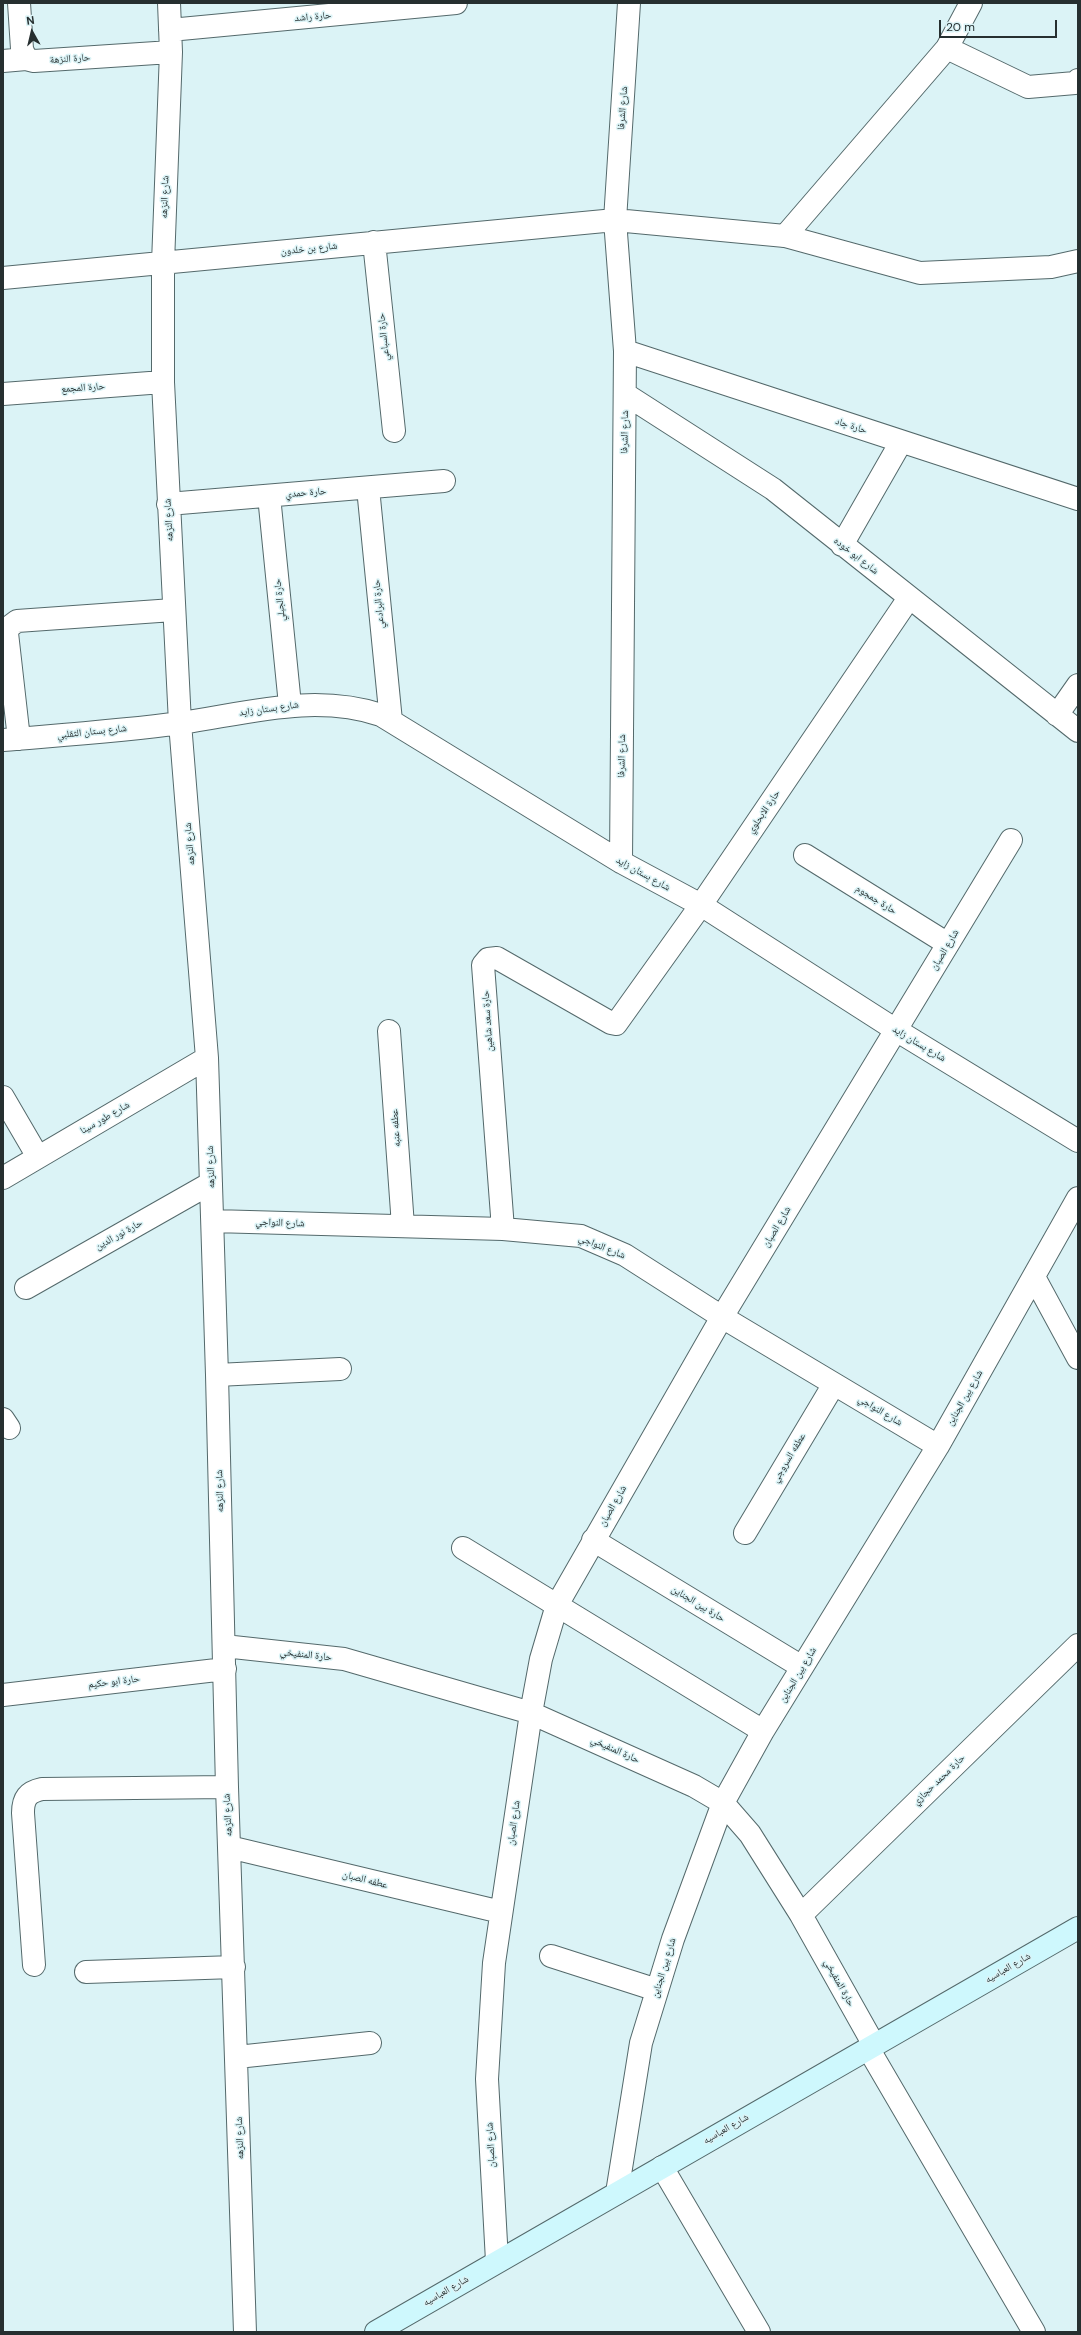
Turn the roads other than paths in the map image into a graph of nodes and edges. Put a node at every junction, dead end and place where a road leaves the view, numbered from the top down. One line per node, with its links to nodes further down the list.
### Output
1 (19, 3): 9 (street)
2 (169, 3): 6 (street, شارع النزهه)
3 (456, 3): 6 (street, حارة راشد)
4 (629, 3): 12 (street, شارع الشرفا)
5 (971, 3): 7 (street)
6 (170, 30): 8 (street, شارع النزهه)
7 (947, 48): 11 (street); 13 (street)
8 (171, 52): 9 (street, حارة النزهة); 16 (street, شارع النزهه)
9 (26, 59): 10 (street, حارة النزهة)
10 (3, 61)
11 (1078, 80)
12 (615, 220): 13 (street, شارع بن خلدون); 14 (street, شارع بن خلدون); 18 (street, شارع الشرفا)
13 (785, 236): 15 (street, شارع بن خلدون)
14 (374, 242): 16 (street, شارع بن خلدون); 22 (street, حارة السباعي)
15 (1078, 261)
16 (163, 263): 17 (street, شارع بن خلدون); 19 (street, شارع النزهه)
17 (3, 278)
18 (625, 351): 21 (street, شارع الشرفا); 23 (street, حارة جاد)
19 (163, 382): 20 (street, حارة المجمع); 28 (street, شارع النزهه)
20 (3, 394)
21 (625, 394): 29 (street, شارع ابو خوده); 41 (street, شارع الشرفا)
22 (394, 431)
23 (900, 442): 27 (street, حارة جاد); 29 (street)
24 (444, 482): 25 (street, حارة حمدي)
25 (368, 488): 26 (street, حارة حمدي); 35 (street, حارة البرادعي)
26 (269, 496): 28 (street, حارة حمدي); 33 (street, حارة الجبلي)
27 (1078, 499)
28 (168, 504): 31 (street, شارع النزهه)
29 (842, 545): 30 (street, شارع ابو خوده)
30 (909, 598): 34 (street, شارع ابو خوده); 42 (street, حارة الابحلوي)
31 (173, 610): 36 (street, شارع النزهه); 38 (street)
32 (1078, 685): 34 (street)
33 (290, 705): 35 (street, شارع بستان زايد); 36 (street, شارع بستان زايد)
34 (1057, 715): 37 (street, شارع ابو خوده)
35 (391, 721): 41 (street, شارع بستان زايد)
36 (180, 723): 38 (street, شارع بستان الثقلبي); 47 (street, شارع النزهه)
37 (1078, 731)
38 (11, 740)
39 (1011, 840): 43 (street, شارع الصبان)
40 (805, 855): 43 (street, حارة جمجوم)
41 (621, 862): 42 (street, شارع بستان زايد)
42 (701, 905): 44 (street, حارة الابحلوي); 45 (street, شارع بستان زايد)
43 (948, 944): 45 (street, شارع الصبان)
44 (616, 1024): 56 (street, حارة سعد شاهين)
45 (896, 1030): 49 (street, شارع بستان زايد); 59 (street, شارع الصبان)
46 (389, 1031): 55 (street, عطفه عنبه)
47 (206, 1058): 50 (street, شارع طور سينا); 52 (street, شارع النزهه)
48 (3, 1098): 50 (street)
49 (1078, 1141)
50 (38, 1157): 51 (street, شارع طور سينا)
51 (3, 1178)
52 (211, 1183): 54 (street, شارع النزهه); 58 (street, حارة نور الدين)
53 (1078, 1198): 57 (street, شارع بين الجناين)
54 (213, 1221): 55 (street, شارع النواجي); 62 (street, شارع النزهه)
55 (403, 1226): 56 (street, شارع النواجي)
56 (503, 1229): 59 (street, شارع النواجي)
57 (1034, 1277): 60 (street); 64 (street, شارع بين الجناين)
58 (26, 1288)
59 (722, 1317): 63 (street, شارع النواجي); 66 (street, شارع الصبان)
60 (1078, 1358)
61 (340, 1369): 62 (street)
62 (217, 1374): 70 (street, شارع النزهه)
63 (834, 1384): 64 (street, شارع النواجي); 65 (street, عطفه السروجي)
64 (938, 1446): 71 (street, شارع بين الجناين)
65 (745, 1533)
66 (593, 1540): 68 (street, شارع الصبان); 71 (street, حارة بين الجناين)
67 (463, 1548): 68 (street)
68 (557, 1606): 74 (street, شارع الصبان); 75 (street)
69 (1078, 1645): 80 (street, حارة محمد حجازي)
70 (224, 1646): 72 (street, شارع النزهه); 74 (street, حارة المنفيخي)
71 (802, 1667): 75 (street, شارع بين الجناين)
72 (225, 1669): 73 (street, حارة ابو حكيم); 76 (street, شارع النزهه)
73 (3, 1695)
74 (531, 1713): 77 (street, حارة المنفيخي); 79 (street, شارع الصبان)
75 (764, 1731): 77 (street, شارع بين الجناين)
76 (227, 1787): 78 (street, شارع النزهه); 83 (street)
77 (723, 1803): 80 (street, حارة المنفيخي); 86 (street, شارع بين الجناين)
78 (230, 1847): 79 (street, عطفه الصبان); 84 (street, شارع النزهه)
79 (501, 1912): 92 (street, شارع الصبان)
80 (801, 1915): 88 (street, حارة المنفيخي)
81 (1078, 1928): 88 (main road, شارع العباسيه)
82 (551, 1956): 86 (street)
83 (34, 1965)
84 (234, 1967): 85 (street); 89 (street, شارع النزهه)
85 (86, 1972)
86 (657, 1990): 91 (street, شارع بين الجناين)
87 (370, 2043): 89 (street)
88 (871, 2046): 90 (main road, شارع العباسيه); 97 (street, حارة المنفيخي)
89 (237, 2057): 94 (street, شارع النزهه)
90 (662, 2167): 91 (main road, شارع العباسيه); 96 (street)
91 (617, 2193): 92 (main road, شارع العباسيه)
92 (497, 2261): 93 (main road, شارع العباسيه)
93 (405, 2324): 95 (main road, شارع العباسيه)
94 (245, 2332)
95 (376, 2332)
96 (759, 2332)
97 (1034, 2332)

